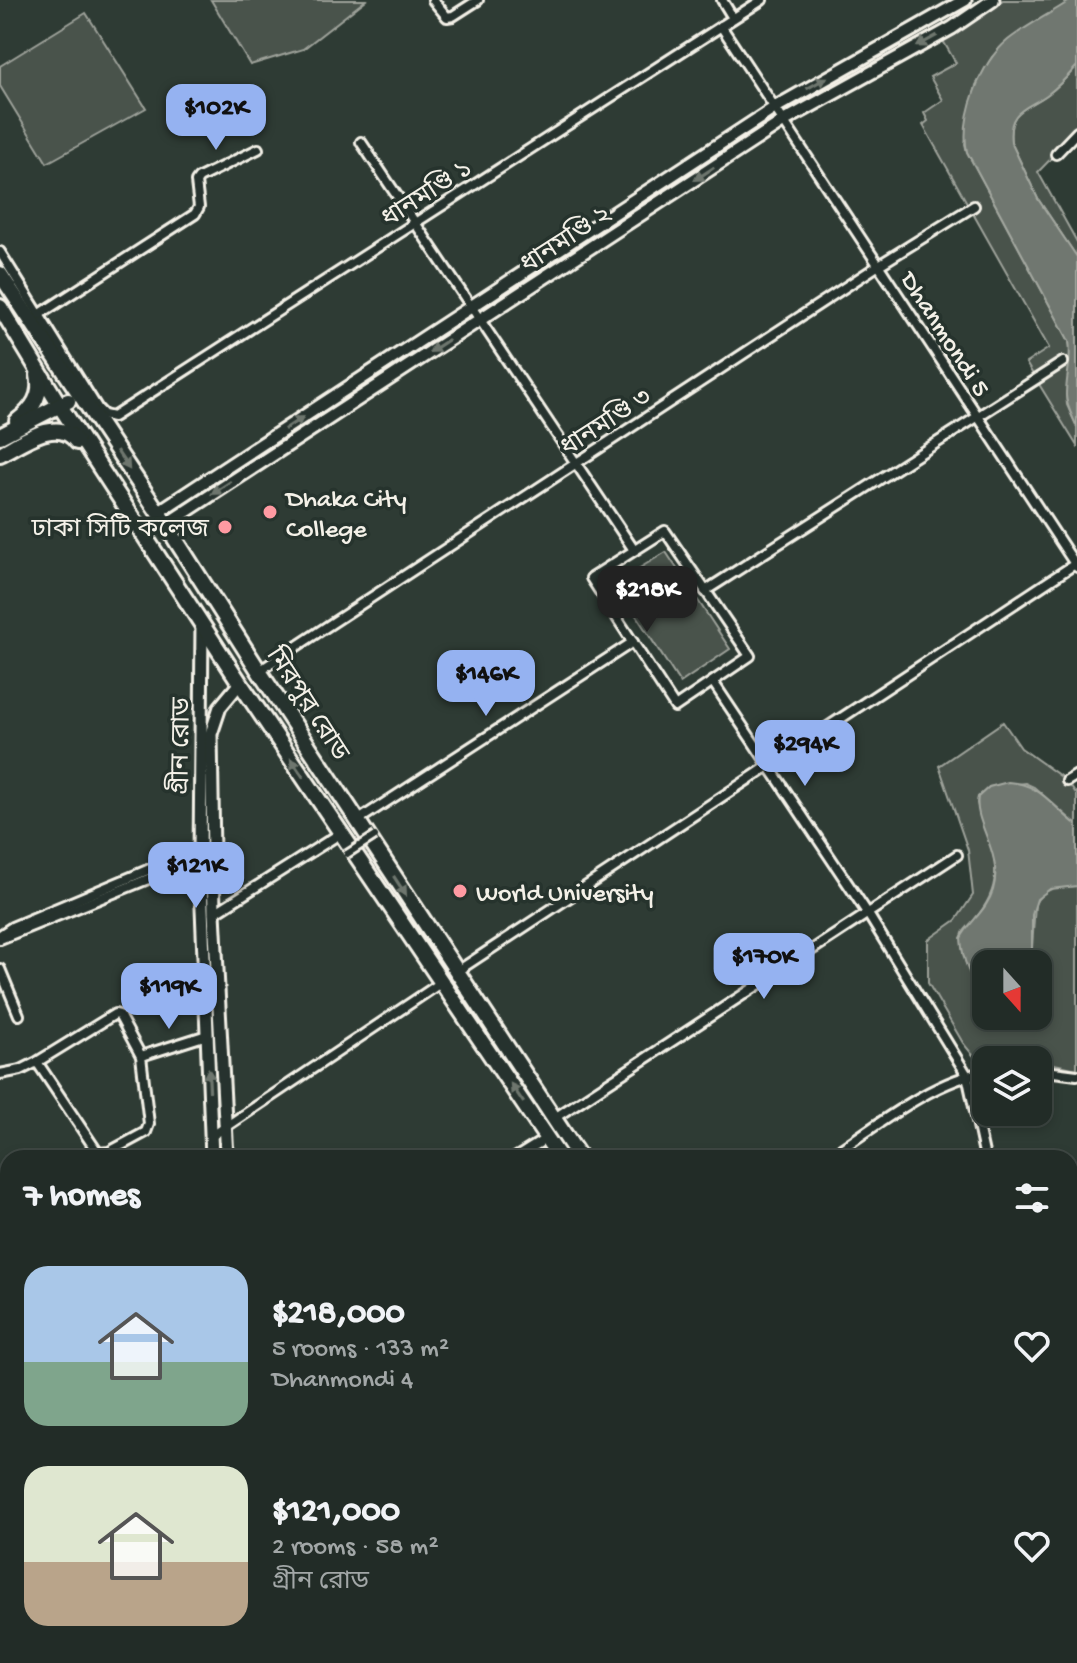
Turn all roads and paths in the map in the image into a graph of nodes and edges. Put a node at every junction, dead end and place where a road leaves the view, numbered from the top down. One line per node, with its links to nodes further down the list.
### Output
1 (433, 0): 2 (street)
2 (478, 0)
3 (722, 0): 7 (street)
4 (762, 0): 7 (street, ধানমণ্ডি ১)
5 (965, 0): 9 (main road, ধানমণ্ডি ২, one-way to 5)
6 (993, 0): 10 (main road, ধানমণ্ডি ২, one-way to 10)
7 (733, 18): 8 (street, ধানমণ্ডি ১)
8 (721, 26): 9 (street, Dhanmondi 5); 16 (street, ধানমণ্ডি ১)
9 (776, 107): 10 (street, Dhanmondi 5); 21 (main road, ধানমণ্ডি ২)
10 (784, 121): 18 (street, Dhanmondi 5); 23 (main road, ধানমণ্ডি ২, one-way to 23)
11 (1077, 132): 14 (street)
12 (361, 142): 16 (street)
13 (258, 149): 22 (street)
14 (1056, 154)
15 (974, 206): 18 (street, ধানমণ্ডি ৩)
16 (415, 223): 21 (street); 22 (street, ধানমণ্ডি ১)
17 (0, 252): 22 (street)
18 (879, 265): 28 (street, Dhanmondi 5); 31 (street, ধানমণ্ডি ৩)
19 (0, 274): 22 (highway, মিরপুর রোড)
20 (0, 307): 25 (highway, মিরপুর রোড)
21 (471, 307): 23 (street); 32 (main road, ধানমণ্ডি ২, one-way to 21)
22 (34, 318): 26 (highway, মিরপুর রোড)
23 (480, 320): 31 (street); 32 (main road, ধানমণ্ডি ২, one-way to 32)
24 (1063, 362): 28 (street)
25 (36, 366): 27 (highway, মিরপুর রোড); 29 (highway)
26 (79, 395): 27 (highway); 32 (highway, মিরপুর রোড, one-way to 32)
27 (60, 406): 29 (highway); 33 (highway, মিরপুর রোড)
28 (977, 415): 35 (street, Dhanmondi 5); 36 (street)
29 (0, 434)
30 (0, 454): 33 (highway)
31 (577, 462): 34 (street); 39 (street, ধানমণ্ডি ৩)
32 (162, 518): 39 (highway, মিরপুর রোড)
33 (146, 536): 37 (highway, মিরপুর রোড)
34 (634, 550): 36 (street); 38 (street)
35 (1076, 566): 42 (street)
36 (705, 591): 40 (street)
37 (202, 622): 41 (highway, মিরপুর রোড); 48 (main road, গ্রীন রোড)
38 (633, 642): 40 (street); 45 (street)
39 (259, 671): 41 (highway); 45 (highway, মিরপুর রোড)
40 (713, 682): 42 (street)
41 (240, 683): 46 (highway, মিরপুর রোড, one-way to 41); 52 (main road, গ্রীন রোড)
42 (770, 765): 51 (street); 55 (street)
43 (1077, 775): 44 (street)
44 (1067, 781)
45 (357, 821): 47 (highway, মিরপুর রোড)
46 (341, 833): 49 (highway, মিরপুর রোড); 52 (street)
47 (372, 838): 49 (street, bridge); 55 (highway, মিরপুর রোড, one-way to 55)
48 (200, 853): 52 (main road, গ্রীন রোড); 53 (street)
49 (350, 853): 56 (highway, মিরপুর রোড)
50 (957, 855): 51 (street)
51 (868, 914): 64 (street); 66 (street)
52 (209, 917): 58 (main road, গ্রীন রোড); 67 (main road, গ্রীন রোড)
53 (0, 937)
54 (0, 969): 57 (street)
55 (456, 973): 66 (highway, মিরপুর রোড)
56 (442, 982): 67 (street); 69 (highway, মিরপুর রোড, one-way to 56)
57 (19, 1015)
58 (207, 1035): 59 (street); 68 (main road, গ্রীন রোড, one-way to 58)
59 (141, 1056): 60 (street); 71 (street)
60 (37, 1062): 62 (street); 70 (street)
61 (1052, 1072): 65 (street)
62 (0, 1074)
63 (972, 1074): 64 (street)
64 (967, 1075): 77 (street); 78 (street)
65 (1077, 1075)
66 (552, 1120): 76 (highway, মিরপুর রোড)
67 (226, 1126): 68 (street); 73 (main road, গ্রীন রোড)
68 (212, 1136): 72 (main road, গ্রীন রোড)
69 (547, 1138): 74 (street); 75 (highway, মিরপুর রোড)
70 (96, 1150)
71 (112, 1150)
72 (212, 1150)
73 (227, 1150)
74 (528, 1150)
75 (555, 1150)
76 (574, 1150)
77 (841, 1150)
78 (983, 1150)

